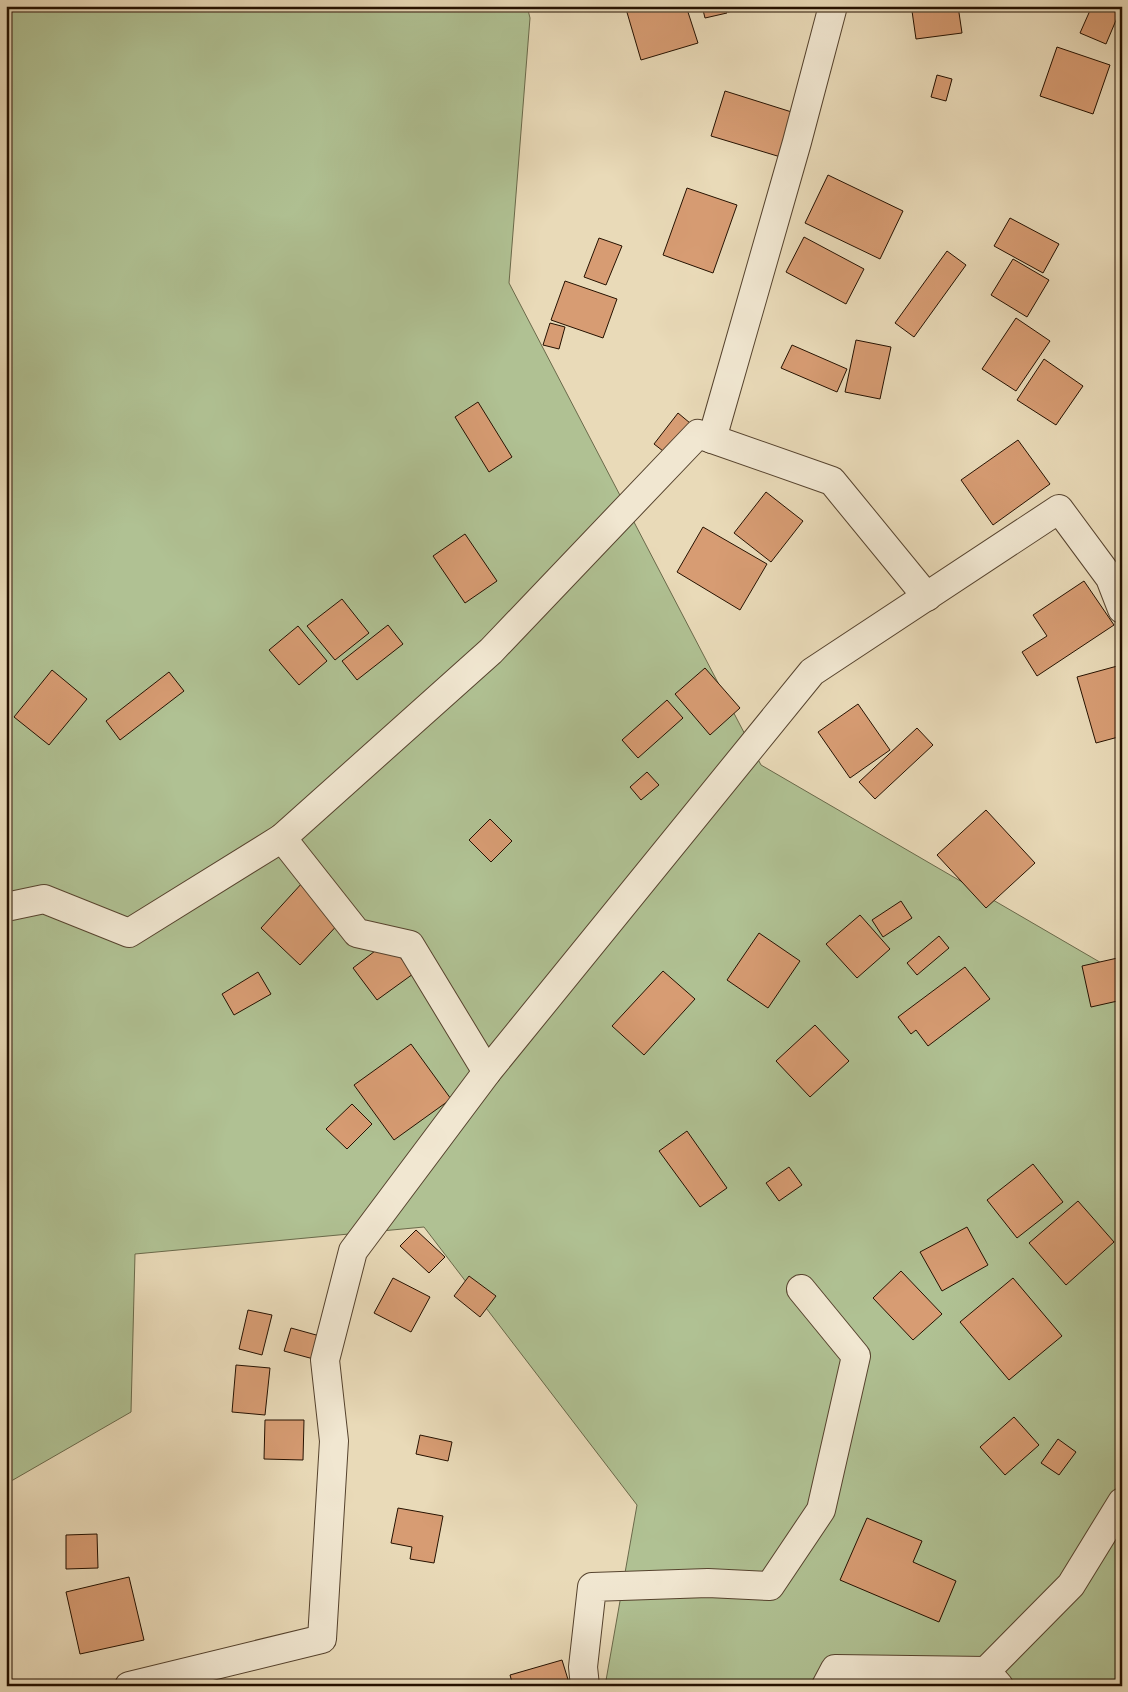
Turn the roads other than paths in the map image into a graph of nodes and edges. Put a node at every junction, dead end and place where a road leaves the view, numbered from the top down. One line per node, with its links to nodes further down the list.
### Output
1 (833, 6): 2 (street)
2 (712, 439): 3 (street); 5 (street)
3 (927, 597): 4 (street); 7 (street)
4 (1122, 609)
5 (282, 838): 6 (street); 7 (street)
6 (6, 906)
7 (487, 1072): 11 (street)
8 (801, 1289): 12 (street)
9 (1122, 1502): 10 (street)
10 (992, 1678): 13 (street)
11 (129, 1686)
12 (585, 1686)
13 (826, 1686)

